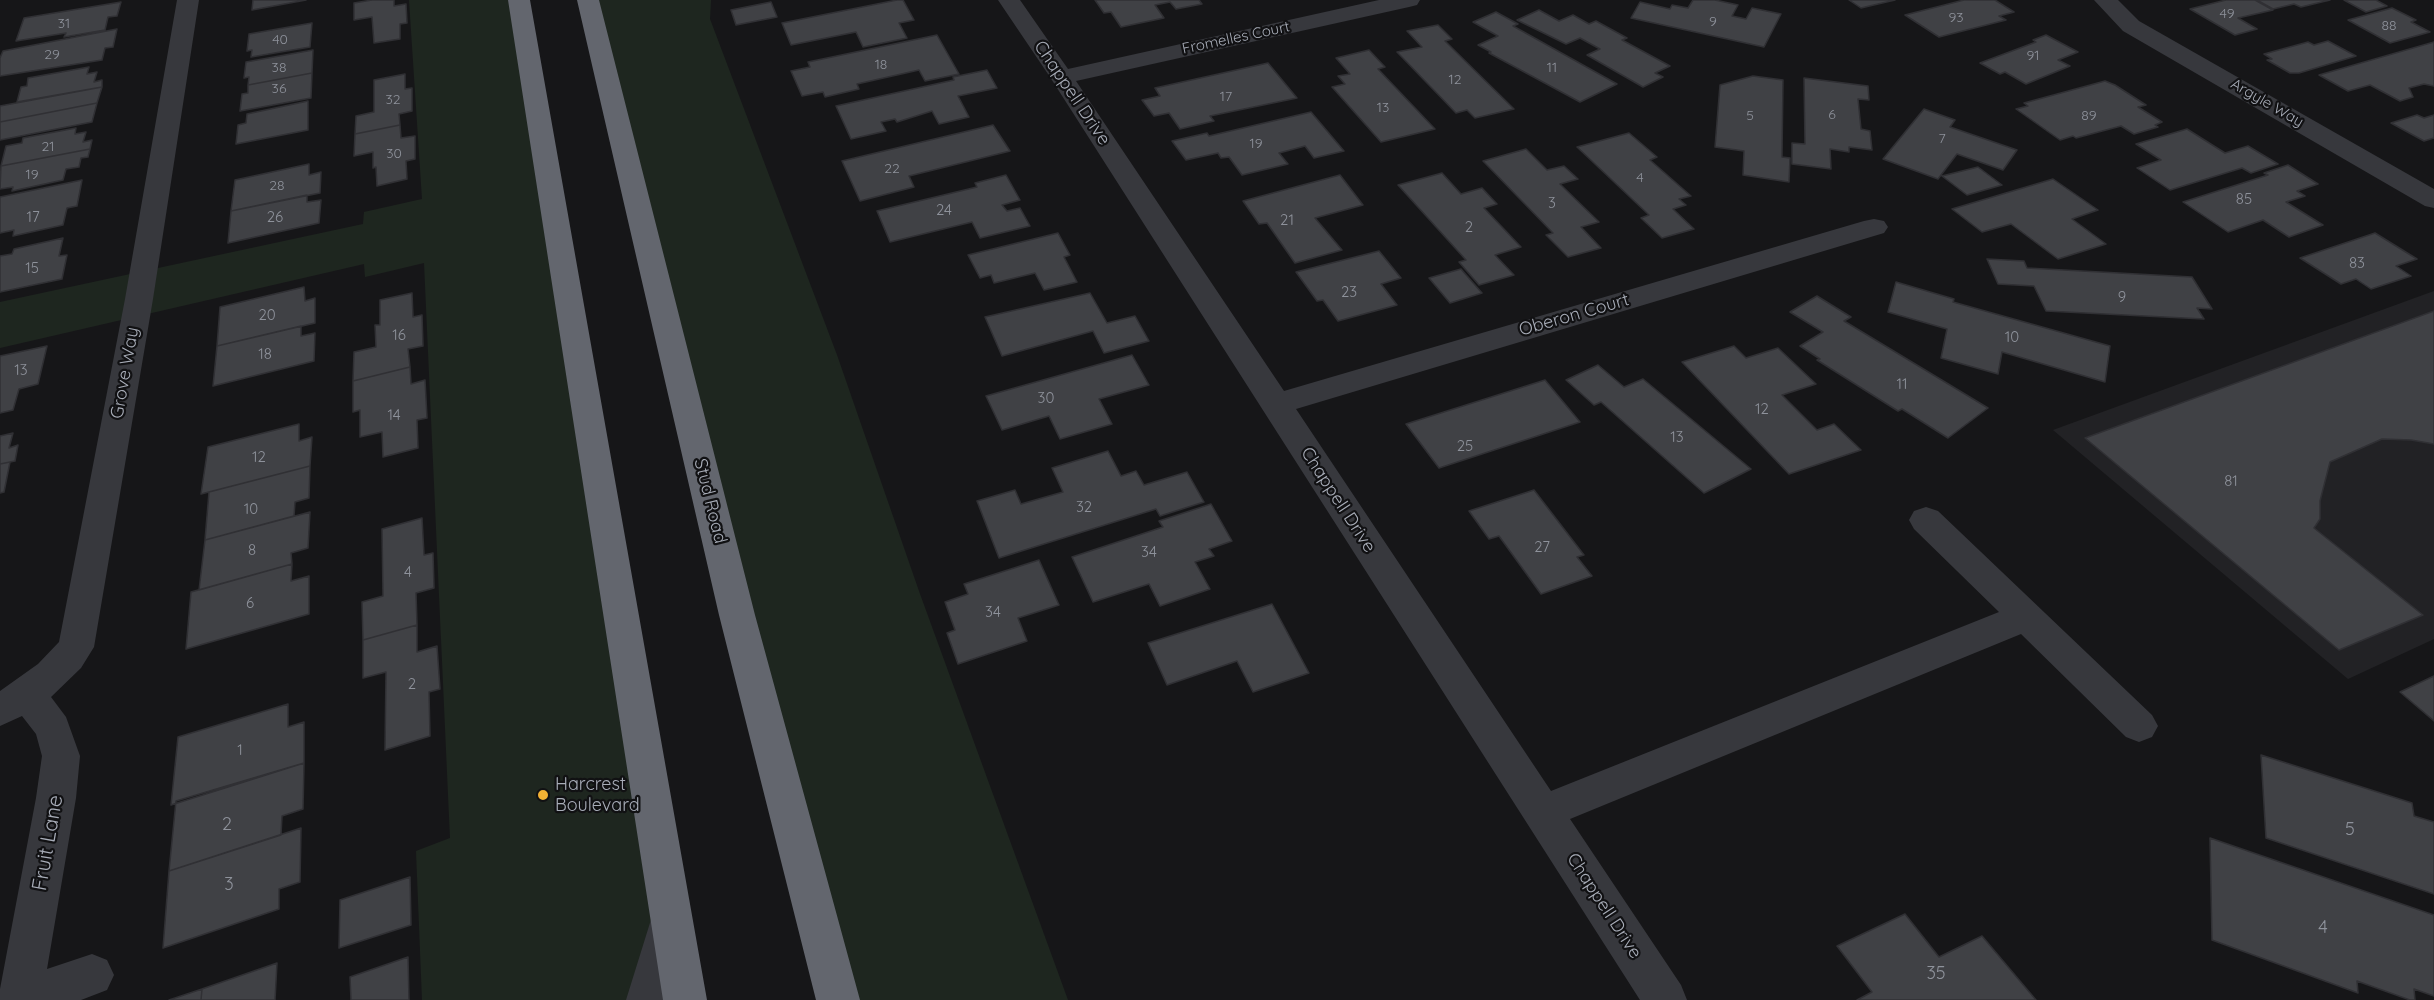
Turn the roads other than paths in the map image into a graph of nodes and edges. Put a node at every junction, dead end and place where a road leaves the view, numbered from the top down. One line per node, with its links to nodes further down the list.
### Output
1 (188, 0): 13 (street, Grove Way)
2 (519, 0): 16 (highway)
3 (588, 0): 21 (highway, Stud Road)
4 (1010, 0): 7 (street, Chappell Drive)
5 (1409, 0): 7 (street, Fromelles Court)
6 (2105, 0): 8 (street, Argyle Way)
7 (1062, 76): 10 (street, Chappell Drive)
8 (2434, 200)
9 (1874, 227): 10 (street, Oberon Court)
10 (1275, 404): 15 (street, Chappell Drive)
11 (1926, 520): 12 (street)
12 (2025, 617): 14 (street); 15 (street)
13 (14, 702): 18 (street, Fruit Lane)
14 (2139, 726)
15 (1543, 812): 22 (street, Chappell Drive)
16 (671, 918): 19 (street); 20 (highway)
17 (92, 975): 18 (street, Fruit Lane)
18 (19, 1000)
19 (648, 1000)
20 (685, 1000)
21 (838, 1000)
22 (1665, 1000)

